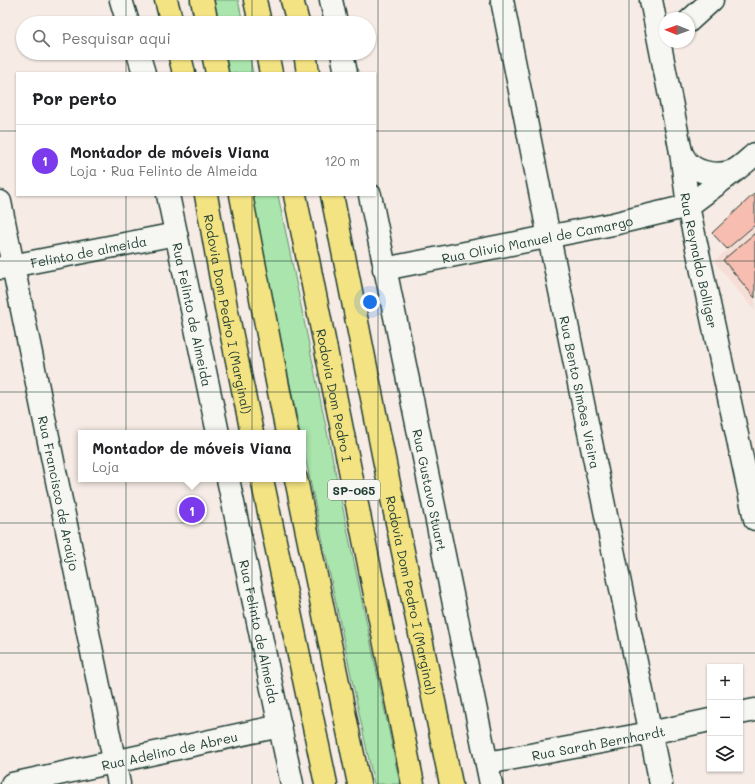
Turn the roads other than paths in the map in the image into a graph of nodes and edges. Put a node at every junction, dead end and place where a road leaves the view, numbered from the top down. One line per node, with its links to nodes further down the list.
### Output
1 (121, 0): 10 (street)
2 (166, 0): 11 (highway)
3 (202, 0): 12 (highway)
4 (255, 0): 13 (highway)
5 (292, 0): 14 (highway)
6 (331, 0): 15 (street)
7 (502, 0): 43 (street, Rua Bento Simões Vieira)
8 (651, 0): 17 (street, Rua Reynaldo Bolliger)
9 (712, 0): 16 (street)
10 (126, 16)
11 (170, 16)
12 (205, 16)
13 (258, 16)
14 (296, 16)
15 (334, 16)
16 (695, 16)
17 (659, 29)
18 (664, 48): 31 (street, Rua Reynaldo Bolliger)
19 (140, 60): 25 (street)
20 (181, 60): 26 (highway)
21 (214, 60): 27 (highway)
22 (268, 60): 28 (highway)
23 (306, 60): 29 (highway)
24 (343, 60): 30 (street)
25 (144, 72)
26 (184, 72)
27 (217, 72)
28 (271, 72)
29 (308, 72)
30 (346, 72)
31 (681, 152): 33 (street); 41 (street, Rua Reynaldo Bolliger)
32 (755, 154): 33 (street)
33 (736, 170): 41 (street)
34 (168, 196): 42 (street, Rua Felinto de Almeida)
35 (206, 196): 47 (highway, Rodovia Dom Pedro I (Marginal))
36 (241, 196): 48 (highway)
37 (295, 196): 65 (highway, Rodovia Dom Pedro I / SP-065)
38 (332, 196): 66 (highway, Rodovia Dom Pedro I (Marginal) / SP-065)
39 (370, 196): 45 (street, Rua Gustavo Stuart)
40 (0, 202): 44 (street, Rua Francisco de Araújo)
41 (688, 206): 43 (street, Rua Olivio Manuel de Camargo); 52 (street, Rua Reynaldo Bolliger)
42 (176, 234): 44 (street, Felinto de almeida); 46 (street, Rua Felinto de Almeida)
43 (549, 237): 45 (street, Rua Olivio Manuel de Camargo); 57 (street, Rua Bento Simões Vieira)
44 (7, 267): 58 (street, Rua Francisco de Araújo)
45 (384, 269): 59 (street, Rua Gustavo Stuart)
46 (217, 430)
47 (251, 430)
48 (286, 430)
49 (229, 482): 56 (street, Rua Felinto de Almeida)
50 (263, 482): 63 (highway)
51 (297, 482): 64 (highway)
52 (755, 519)
53 (755, 710): 54 (street)
54 (743, 712)
55 (707, 721): 57 (street, Rua Sarah Bernhardt)
56 (280, 726): 58 (street, Rua Adelino de Abreu); 62 (street, Rua Felinto de Almeida)
57 (650, 733): 59 (street, Rua Sarah Bernhardt); 68 (street, Rua Bento Simões Vieira)
58 (115, 762): 60 (street, Rua Adelino de Abreu); 61 (street, Rua Francisco de Araújo)
59 (487, 763): 67 (street, Rua Gustavo Stuart)
60 (12, 784)
61 (119, 784)
62 (292, 784)
63 (326, 784)
64 (359, 784)
65 (413, 784)
66 (451, 784)
67 (491, 784)
68 (661, 784)

